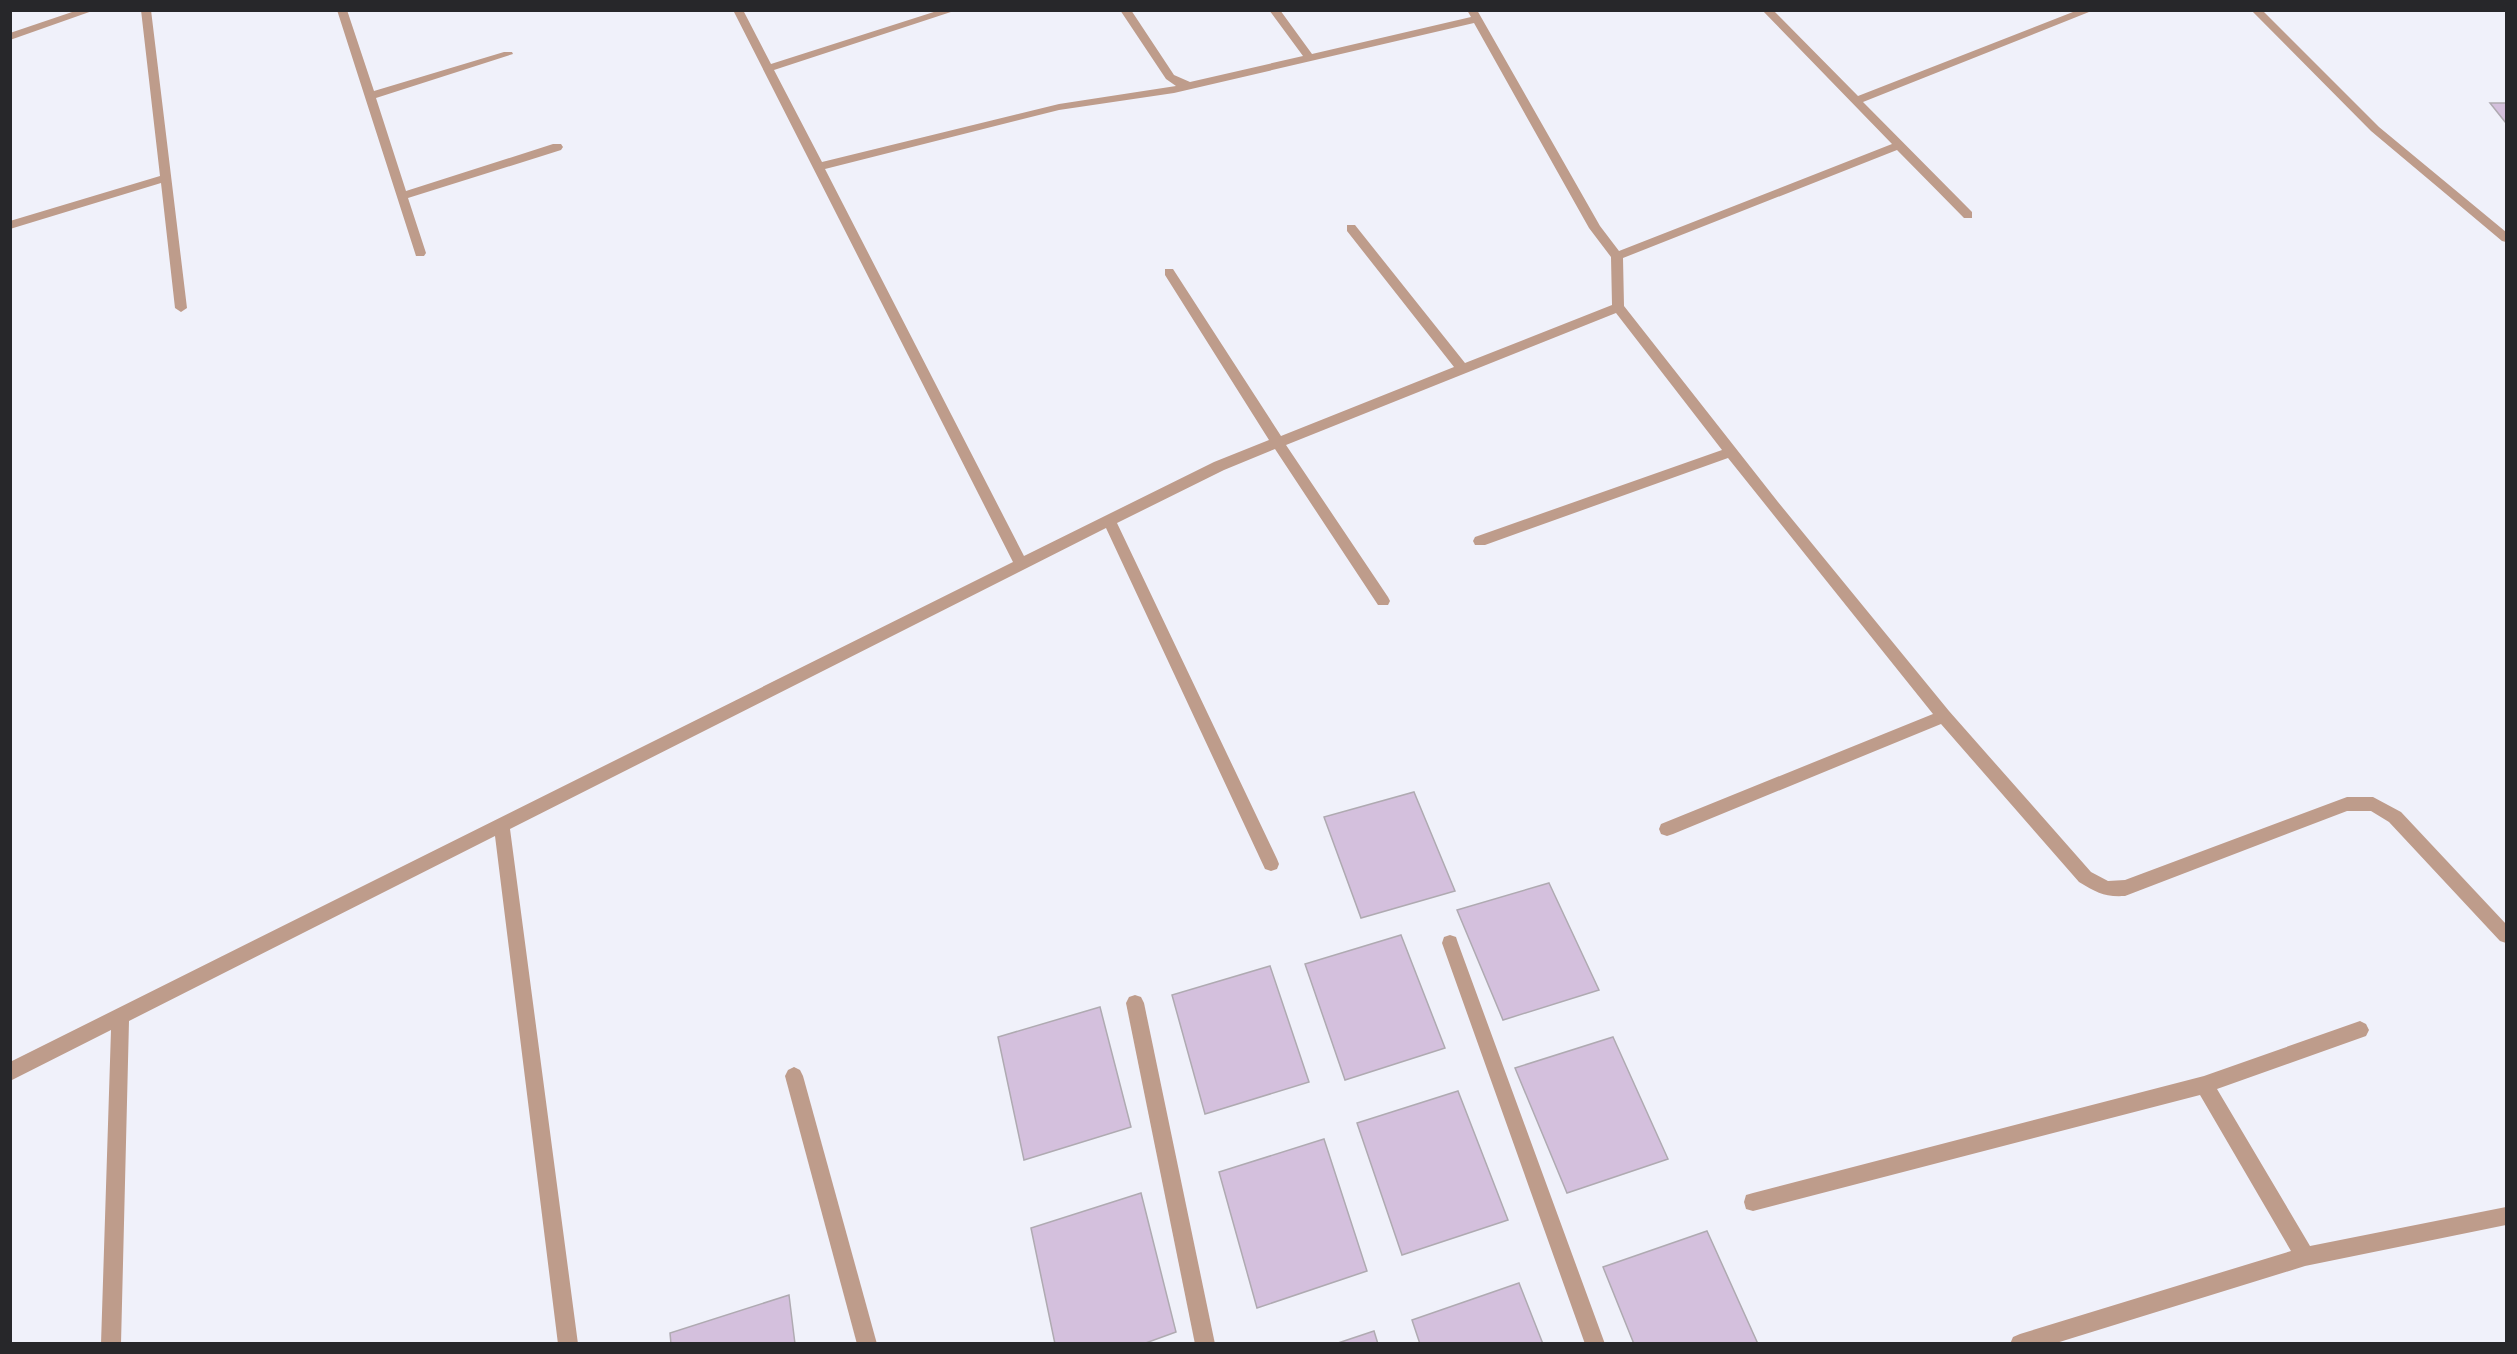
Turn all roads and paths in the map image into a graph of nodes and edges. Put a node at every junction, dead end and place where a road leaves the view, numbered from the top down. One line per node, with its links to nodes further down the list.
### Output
1 (90, 10): 13 (street)
2 (146, 10): 23 (street)
3 (738, 10): 16 (street)
4 (952, 10): 11 (street)
5 (1125, 10): 17 (street)
6 (1274, 10): 15 (street)
7 (1767, 10): 19 (street)
8 (2089, 10): 19 (street)
9 (2256, 10): 28 (street)
10 (345, 11): 18 (street)
11 (939, 12): 16 (street)
12 (1475, 15): 15 (street); 30 (street)
13 (10, 36)
14 (508, 54): 18 (street)
15 (1310, 58): 17 (street)
16 (768, 69): 22 (street)
17 (1190, 85): 22 (street)
18 (370, 96): 24 (street)
19 (1856, 101): 20 (street)
20 (1899, 146): 25 (street); 30 (street)
21 (556, 147): 24 (street)
22 (818, 167): 39 (street)
23 (166, 178): 26 (street); 33 (street)
24 (402, 196): 29 (street)
25 (1968, 215)
26 (10, 225)
27 (1351, 228): 34 (street)
28 (2506, 238)
29 (420, 253)
30 (1617, 256): 32 (street)
31 (1169, 272): 35 (street)
32 (1618, 307): 34 (street); 36 (street)
33 (181, 308)
34 (1463, 369): 35 (street)
35 (1278, 443): 37 (street); 40 (street)
36 (1731, 452): 38 (street); 41 (street)
37 (1109, 520): 39 (street); 44 (street)
38 (1480, 542)
39 (1021, 564): 42 (street)
40 (1383, 601)
41 (1944, 717): 43 (street); 45 (street)
42 (502, 825): 48 (street); 57 (street)
43 (1667, 829)
44 (1271, 864)
45 (2506, 935)
46 (1450, 943): 60 (street)
47 (1135, 1003): 59 (street)
48 (120, 1017): 50 (street); 56 (street)
49 (2360, 1030): 52 (street)
50 (10, 1072)
51 (794, 1076): 58 (street)
52 (2204, 1085): 53 (street); 55 (street)
53 (1753, 1202)
54 (2506, 1216): 55 (street)
55 (2305, 1256): 61 (street)
56 (111, 1344)
57 (568, 1344)
58 (867, 1344)
59 (1205, 1344)
60 (1595, 1344)
61 (2020, 1344)

